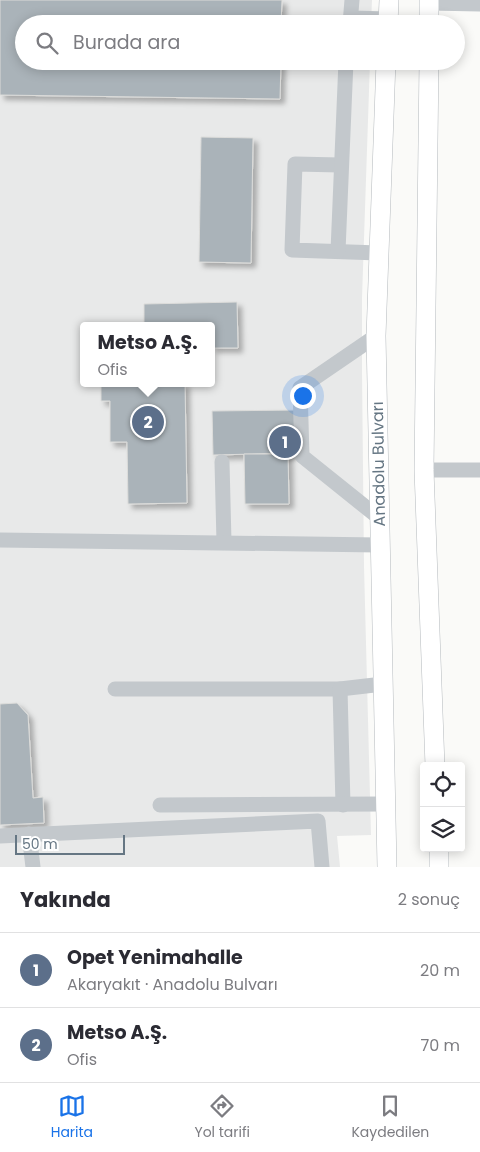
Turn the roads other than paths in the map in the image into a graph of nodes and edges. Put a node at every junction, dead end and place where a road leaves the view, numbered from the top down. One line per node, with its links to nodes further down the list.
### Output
1 (352, 0): 5 (street)
2 (389, 0): 6 (main road)
3 (429, 2): 4 (street); 7 (main road)
4 (480, 4)
5 (351, 15)
6 (388, 15)
7 (429, 15)
8 (345, 70): 11 (street)
9 (386, 70): 13 (main road, Anadolu Bulvarı)
10 (429, 70): 16 (main road)
11 (340, 166): 12 (street); 12 (street)
12 (338, 251): 13 (street)
13 (379, 253): 14 (main road, Anadolu Bulvarı)
14 (376, 336): 18 (main road, Anadolu Bulvarı); 18 (street)
15 (222, 462): 20 (street)
16 (424, 470): 17 (street); 25 (main road)
17 (480, 470)
18 (378, 518): 21 (main road, Anadolu Bulvarı)
19 (0, 540): 20 (street)
20 (224, 542): 21 (street)
21 (379, 545): 22 (main road, Anadolu Bulvarı)
22 (382, 684): 24 (street); 26 (main road, Anadolu Bulvarı)
23 (115, 689): 24 (street)
24 (340, 689): 28 (street)
25 (435, 762)
26 (386, 804): 28 (street); 32 (main road, Anadolu Bulvarı)
27 (160, 805): 28 (street)
28 (344, 805)
29 (29, 834): 30 (street); 33 (street); 34 (street)
30 (0, 836)
31 (438, 852): 35 (main road)
32 (387, 865)
33 (33, 867)
34 (322, 867)
35 (439, 867)

